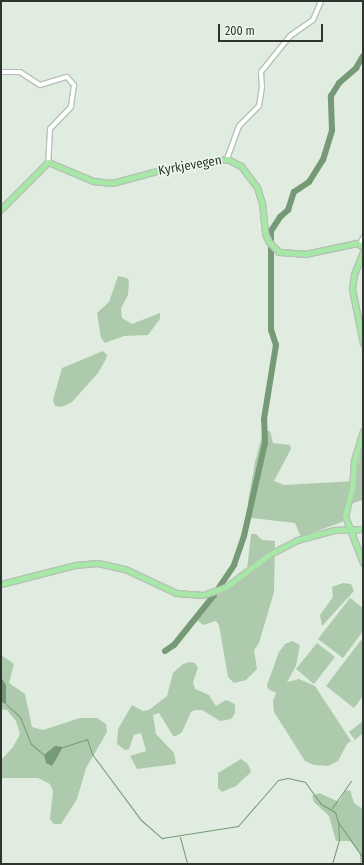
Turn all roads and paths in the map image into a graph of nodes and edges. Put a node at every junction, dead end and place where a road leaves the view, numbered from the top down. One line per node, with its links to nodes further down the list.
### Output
1 (321, 1): 3 (street)
2 (1, 72): 4 (street)
3 (227, 159): 4 (main road, Kyrkjevegen); 7 (main road, Kyrkjevegen)
4 (48, 162): 5 (main road)
5 (1, 209)
6 (363, 238): 7 (street)
7 (362, 245)
8 (363, 252): 9 (main road)
9 (363, 343)
10 (363, 431): 11 (main road)
11 (349, 529): 12 (main road); 13 (main road); 14 (main road)
12 (363, 530)
13 (363, 563)
14 (1, 584)

